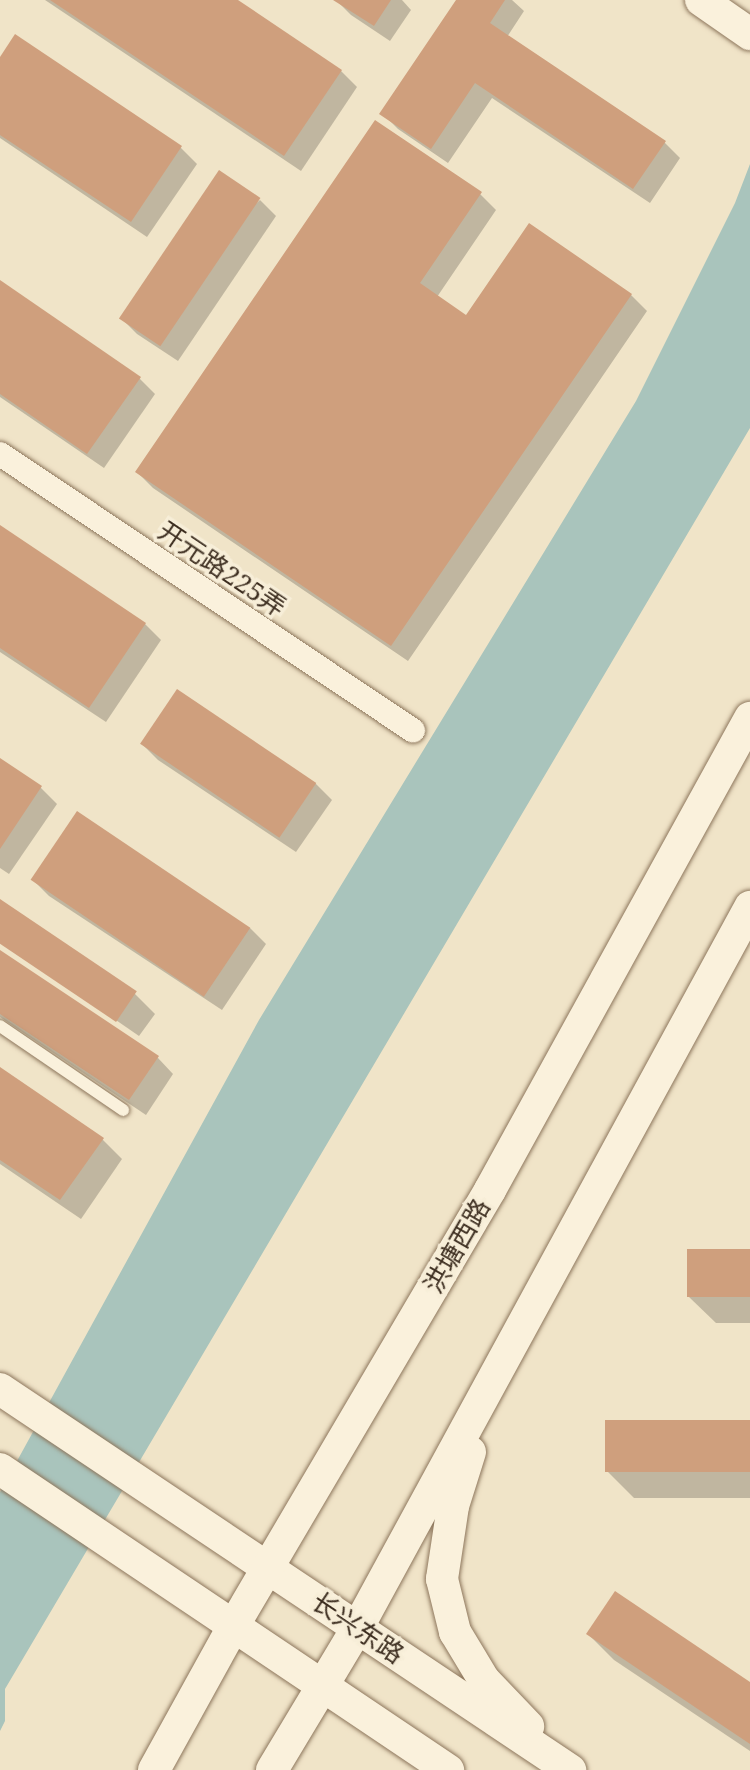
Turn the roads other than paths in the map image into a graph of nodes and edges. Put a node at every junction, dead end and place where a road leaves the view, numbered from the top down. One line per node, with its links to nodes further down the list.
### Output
1 (701, 0): 2 (main road)
2 (750, 34)
3 (0, 454): 5 (street, 开元路225弄)
4 (750, 718): 12 (main road, 洪塘西路)
5 (413, 731)
6 (750, 907): 9 (main road)
7 (0, 1026): 8 (lane)
8 (123, 1110)
9 (492, 1380): 14 (main road); 19 (main road)
10 (0, 1389): 12 (main road, 长兴东路)
11 (3, 1471): 13 (main road)
12 (269, 1568): 13 (main road, 洪塘西路); 14 (main road, 长兴东路)
13 (234, 1625): 15 (main road); 16 (main road, 洪塘西路)
14 (358, 1627): 15 (main road); 19 (main road, 长兴东路)
15 (322, 1683): 17 (main road); 18 (main road)
16 (154, 1770)
17 (272, 1770)
18 (448, 1770)
19 (570, 1770)

